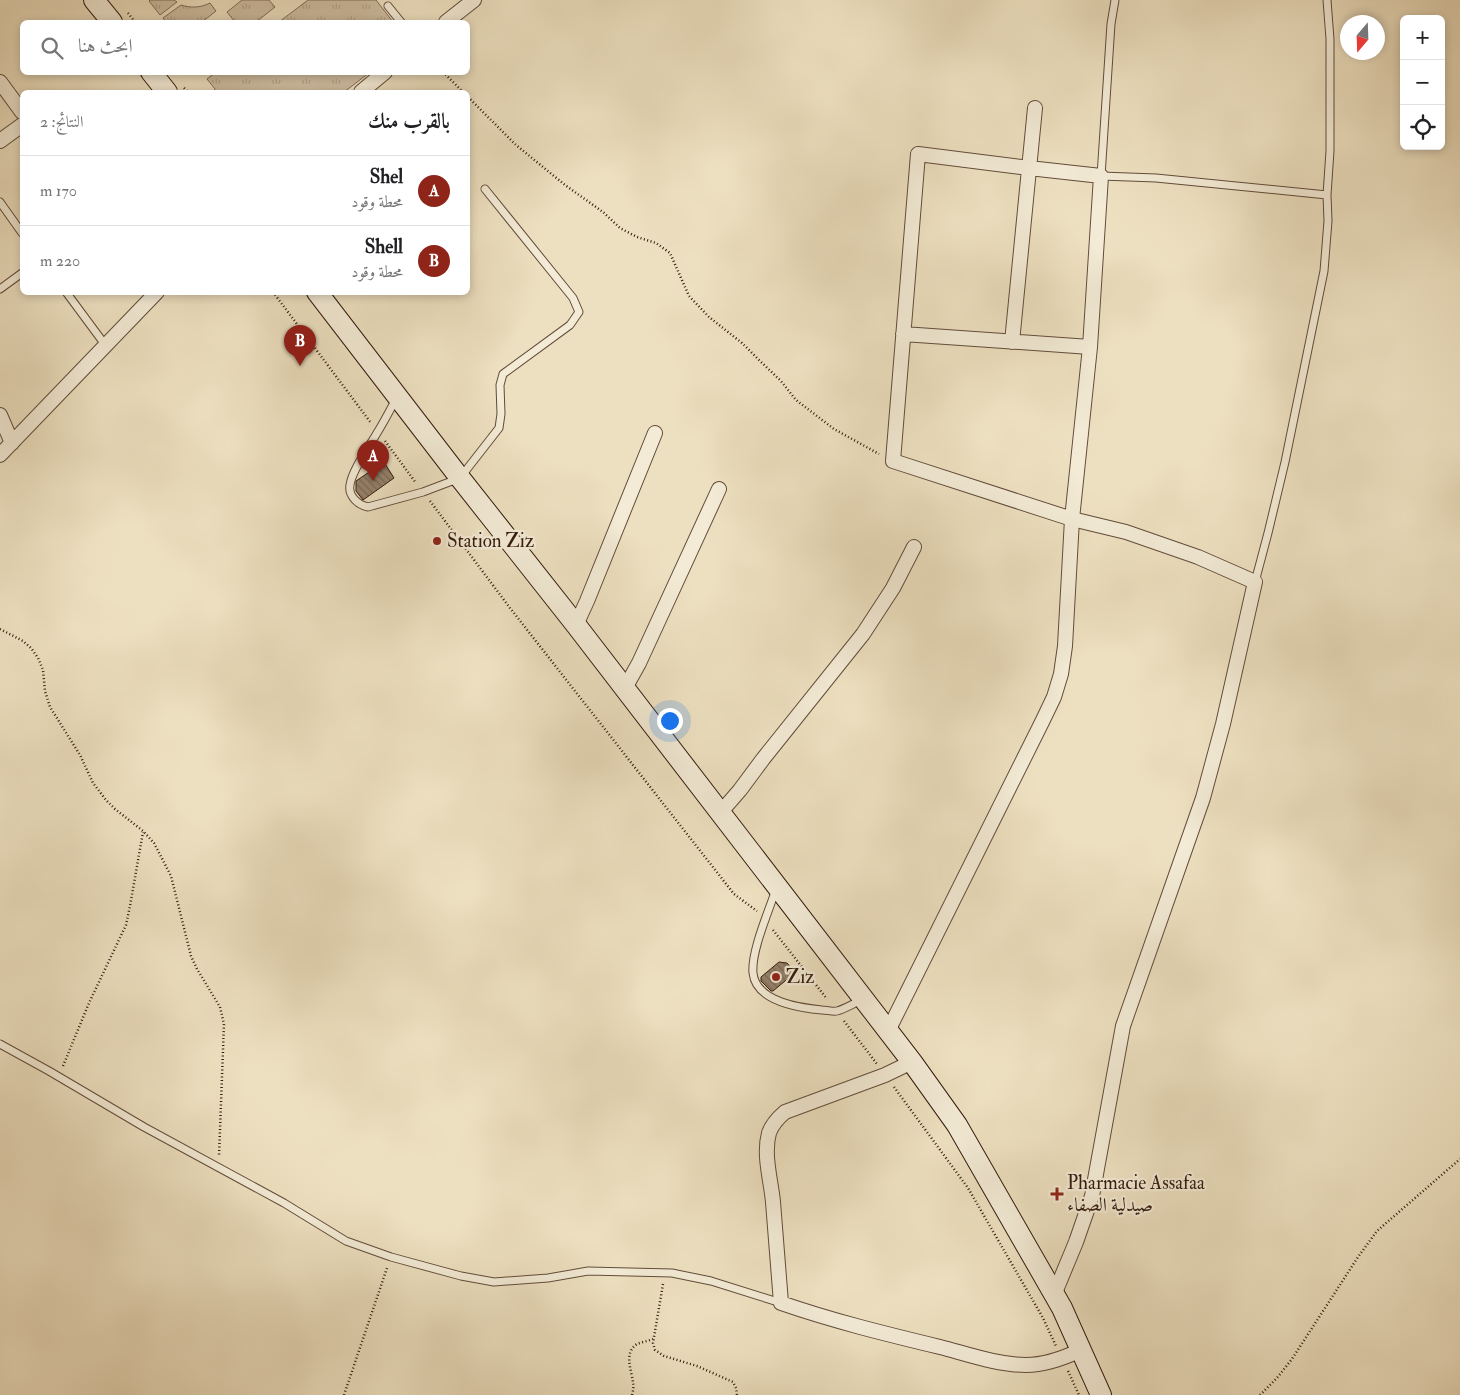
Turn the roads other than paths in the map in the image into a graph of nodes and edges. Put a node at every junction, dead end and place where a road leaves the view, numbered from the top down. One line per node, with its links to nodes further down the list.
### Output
1 (94, 0): 6 (main road)
2 (474, 0): 8 (street)
3 (1115, 0): 19 (lane)
4 (1327, 0): 21 (lane)
5 (388, 6): 7 (lane)
6 (110, 20)
7 (399, 20)
8 (449, 20)
9 (153, 75): 12 (main road)
10 (380, 75): 13 (street)
11 (0, 82): 15 (street)
12 (165, 90)
13 (362, 90)
14 (1036, 108): 18 (street)
15 (20, 109)
16 (20, 126): 17 (street)
17 (0, 141)
18 (1029, 168): 19 (street); 29 (street); 30 (street)
19 (1101, 176): 21 (lane); 32 (street)
20 (485, 189): 38 (lane)
21 (1326, 195): 42 (lane)
22 (0, 202): 23 (lane)
23 (20, 230)
24 (20, 274): 25 (lane)
25 (0, 289)
26 (68, 295): 31 (lane)
27 (154, 295): 31 (street)
28 (319, 295): 33 (main road)
29 (903, 334): 30 (street); 40 (street)
30 (1012, 342): 32 (street)
31 (106, 346): 36 (street)
32 (1090, 347): 40 (street)
33 (397, 396): 38 (main road); 38 (lane)
34 (0, 415): 36 (street)
35 (655, 433): 43 (street)
36 (12, 443): 37 (street)
37 (0, 455)
38 (460, 478): 43 (main road)
39 (719, 489): 44 (street)
40 (1072, 519): 42 (street); 48 (street)
41 (914, 547): 45 (street)
42 (1255, 582): 51 (street)
43 (576, 625): 44 (main road)
44 (625, 688): 45 (main road)
45 (720, 813): 46 (main road)
46 (777, 888): 47 (main road); 47 (lane)
47 (864, 999): 48 (main road)
48 (888, 1031): 50 (main road)
49 (0, 1044): 52 (lane)
50 (912, 1062): 51 (main road); 52 (street)
51 (1054, 1295): 53 (main road)
52 (781, 1303): 53 (street)
53 (1081, 1350): 54 (main road)
54 (1101, 1395)

